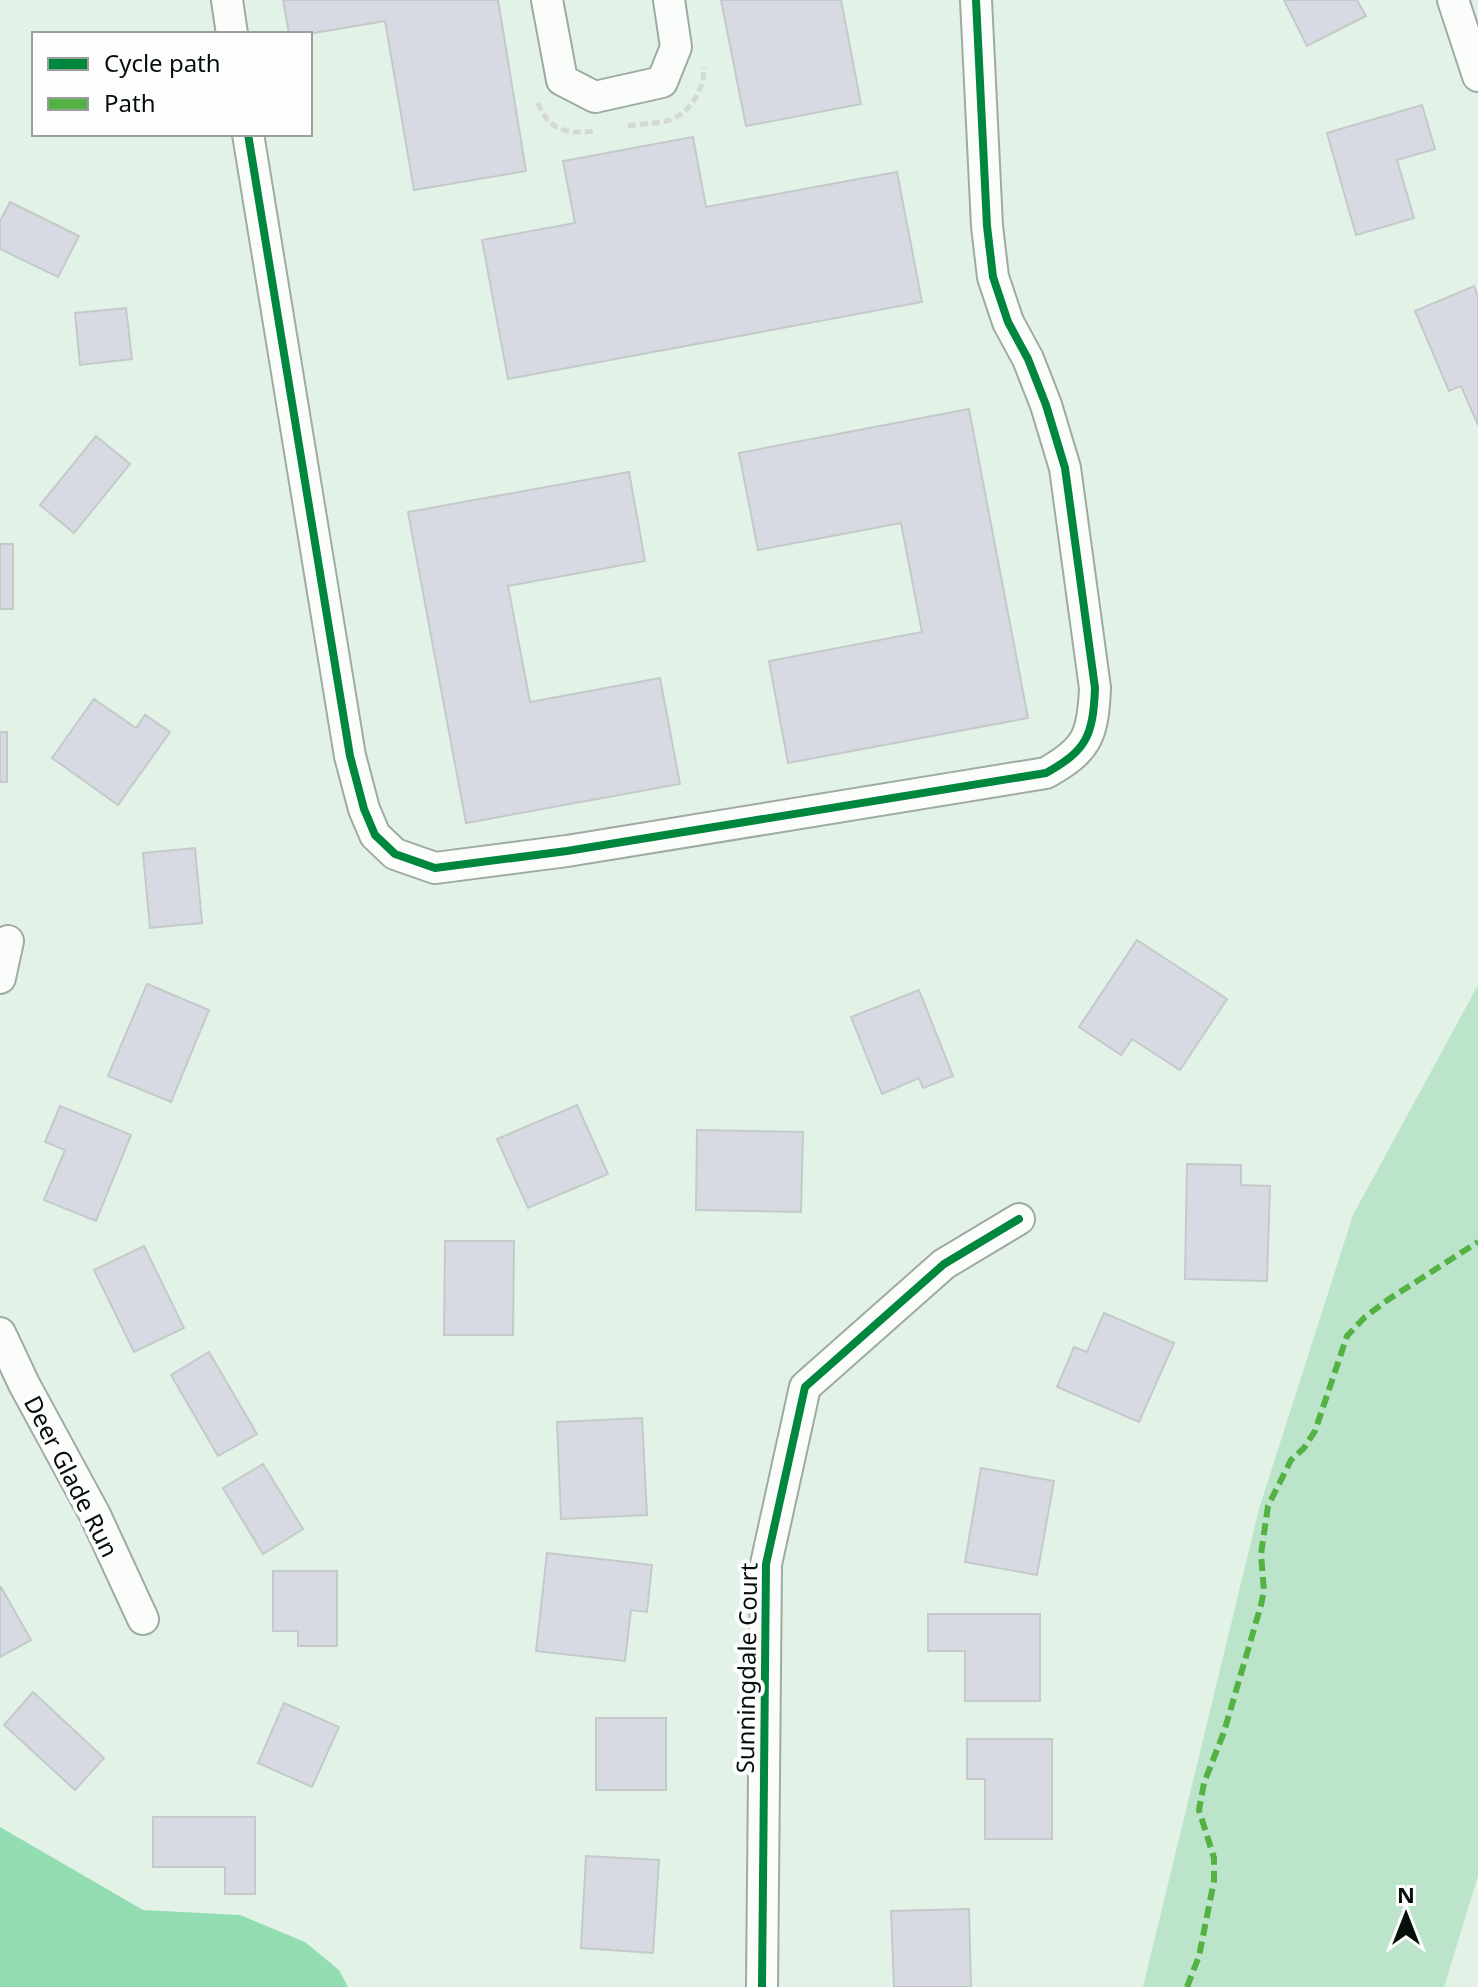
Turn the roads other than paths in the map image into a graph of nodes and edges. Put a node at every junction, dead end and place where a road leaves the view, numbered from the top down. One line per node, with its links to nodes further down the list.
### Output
1 (227, 0): 6 (street)
2 (547, 0): 3 (street)
3 (669, 0)
4 (976, 0): 8 (street)
5 (1453, 0): 7 (street)
6 (232, 32)
7 (1478, 76)
8 (248, 136)
9 (8, 941): 10 (street)
10 (0, 978)
11 (1019, 1219): 14 (street, Sunningdale Court)
12 (0, 1333): 13 (street, Deer Glade Run)
13 (143, 1619)
14 (762, 1987)

